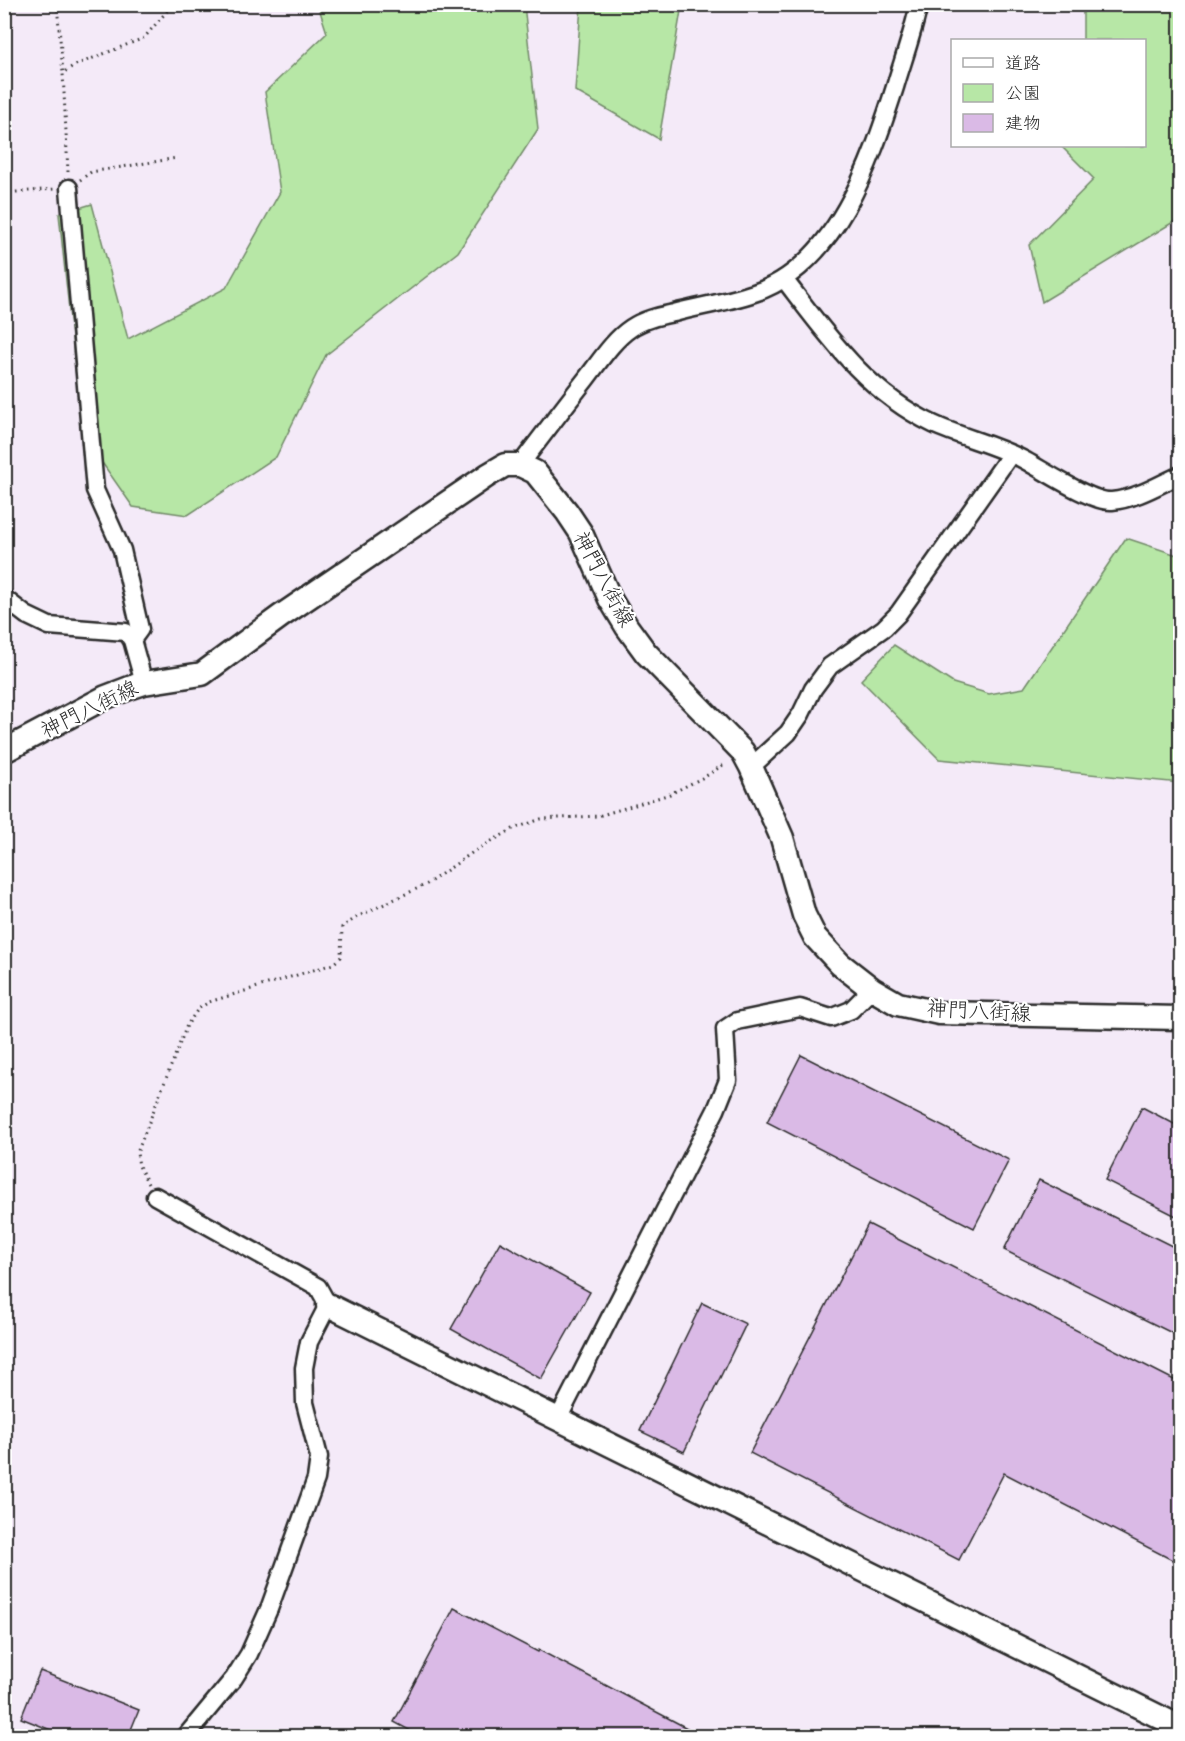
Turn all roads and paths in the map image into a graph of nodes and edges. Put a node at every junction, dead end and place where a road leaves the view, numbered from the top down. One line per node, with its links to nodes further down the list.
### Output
1 (57, 4): 4 (path)
2 (173, 4): 4 (path)
3 (919, 4): 8 (street)
4 (63, 73): 6 (path)
5 (177, 158): 6 (path)
6 (69, 188): 7 (path); 13 (street)
7 (4, 193)
8 (784, 279): 9 (street); 10 (street)
9 (1011, 454): 11 (street); 16 (street)
10 (520, 465): 14 (main road, 神門八街線); 16 (main road, 神門八街線)
11 (1180, 475)
12 (4, 598): 13 (street)
13 (132, 640): 14 (street)
14 (144, 682): 15 (main road, 神門八街線)
15 (4, 751)
16 (747, 759): 17 (main road, 神門八街線); 19 (path)
17 (872, 989): 18 (main road, 神門八街線); 21 (street)
18 (1180, 1018)
19 (155, 1196): 20 (street)
20 (328, 1305): 21 (main road); 23 (street)
21 (558, 1419): 22 (main road)
22 (1180, 1727)
23 (186, 1737)

